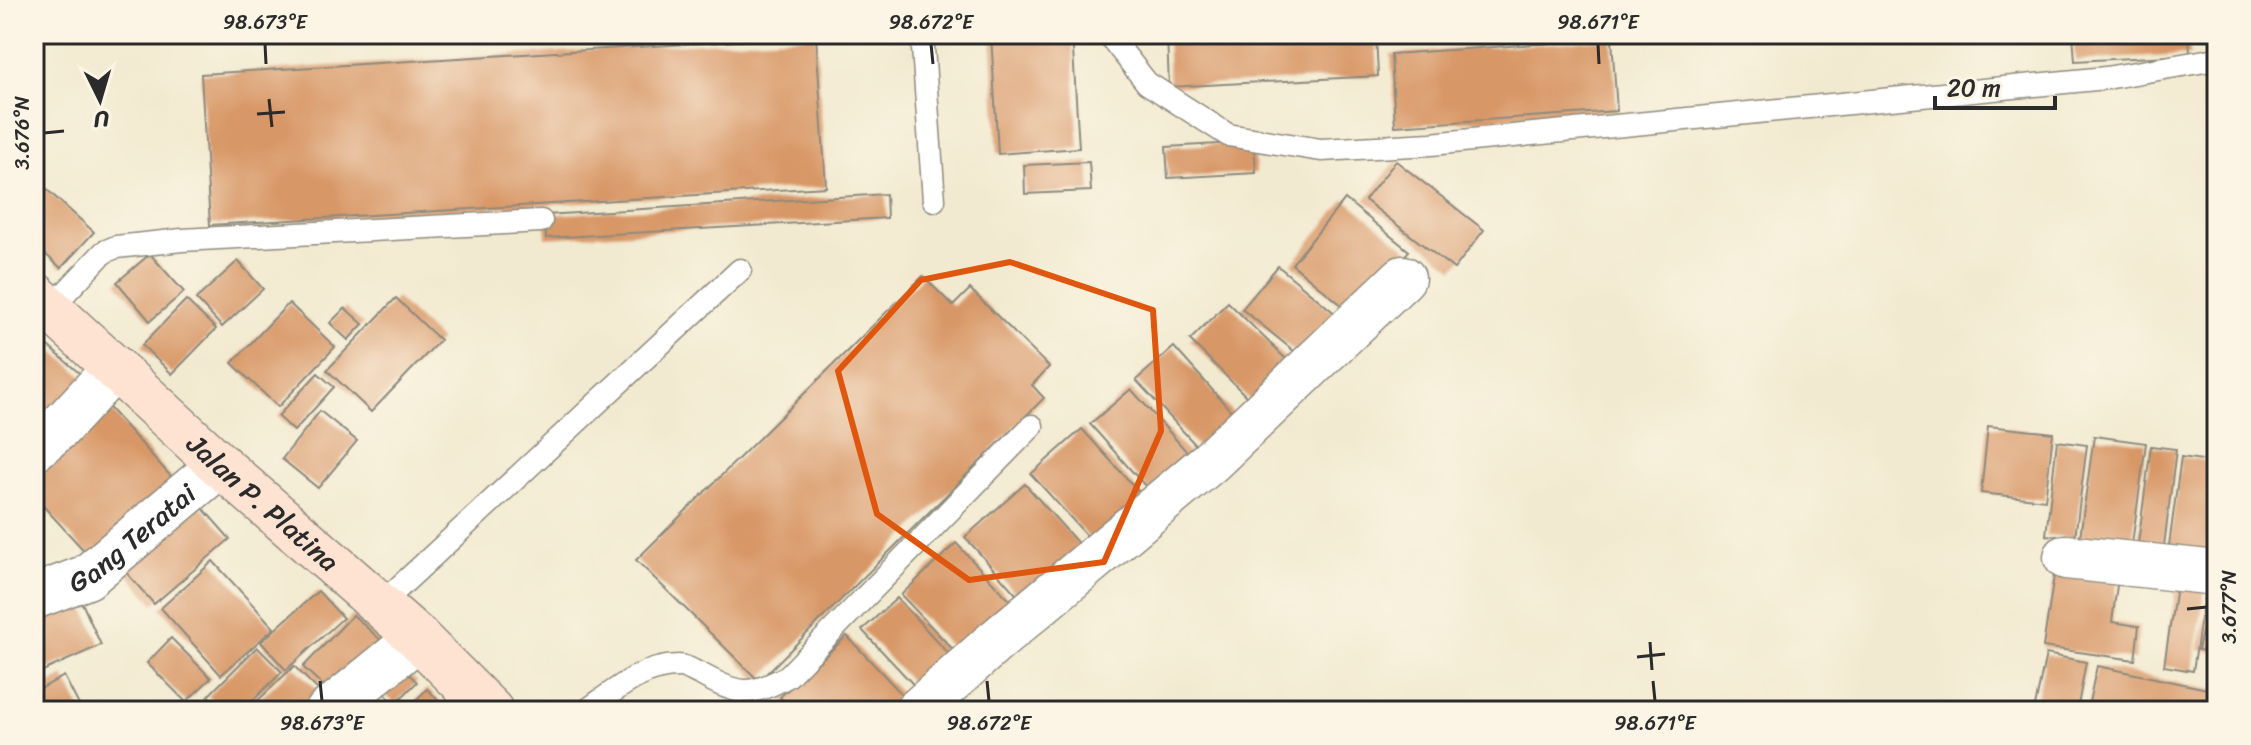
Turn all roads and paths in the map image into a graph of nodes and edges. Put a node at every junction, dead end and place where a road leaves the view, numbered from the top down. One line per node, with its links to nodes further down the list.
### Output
1 (922, 34): 4 (lane)
2 (1108, 34): 3 (lane)
3 (2217, 59)
4 (934, 200)
5 (541, 221): 8 (lane)
6 (740, 270): 16 (lane)
7 (1403, 278): 21 (street)
8 (42, 302): 9 (street, Jalan P. Platina)
9 (115, 368): 11 (street); 12 (street, Jalan P. Platina)
10 (1032, 426): 20 (lane)
11 (34, 449)
12 (220, 465): 15 (street, Gang Teratai); 16 (street, Jalan P. Platina)
13 (2066, 557): 14 (street)
14 (2217, 573)
15 (34, 597)
16 (380, 605): 17 (street, Jalan P. Platina)
17 (418, 638): 18 (street); 19 (street, Jalan P. Platina)
18 (328, 711)
19 (491, 711)
20 (586, 711)
21 (917, 711)

